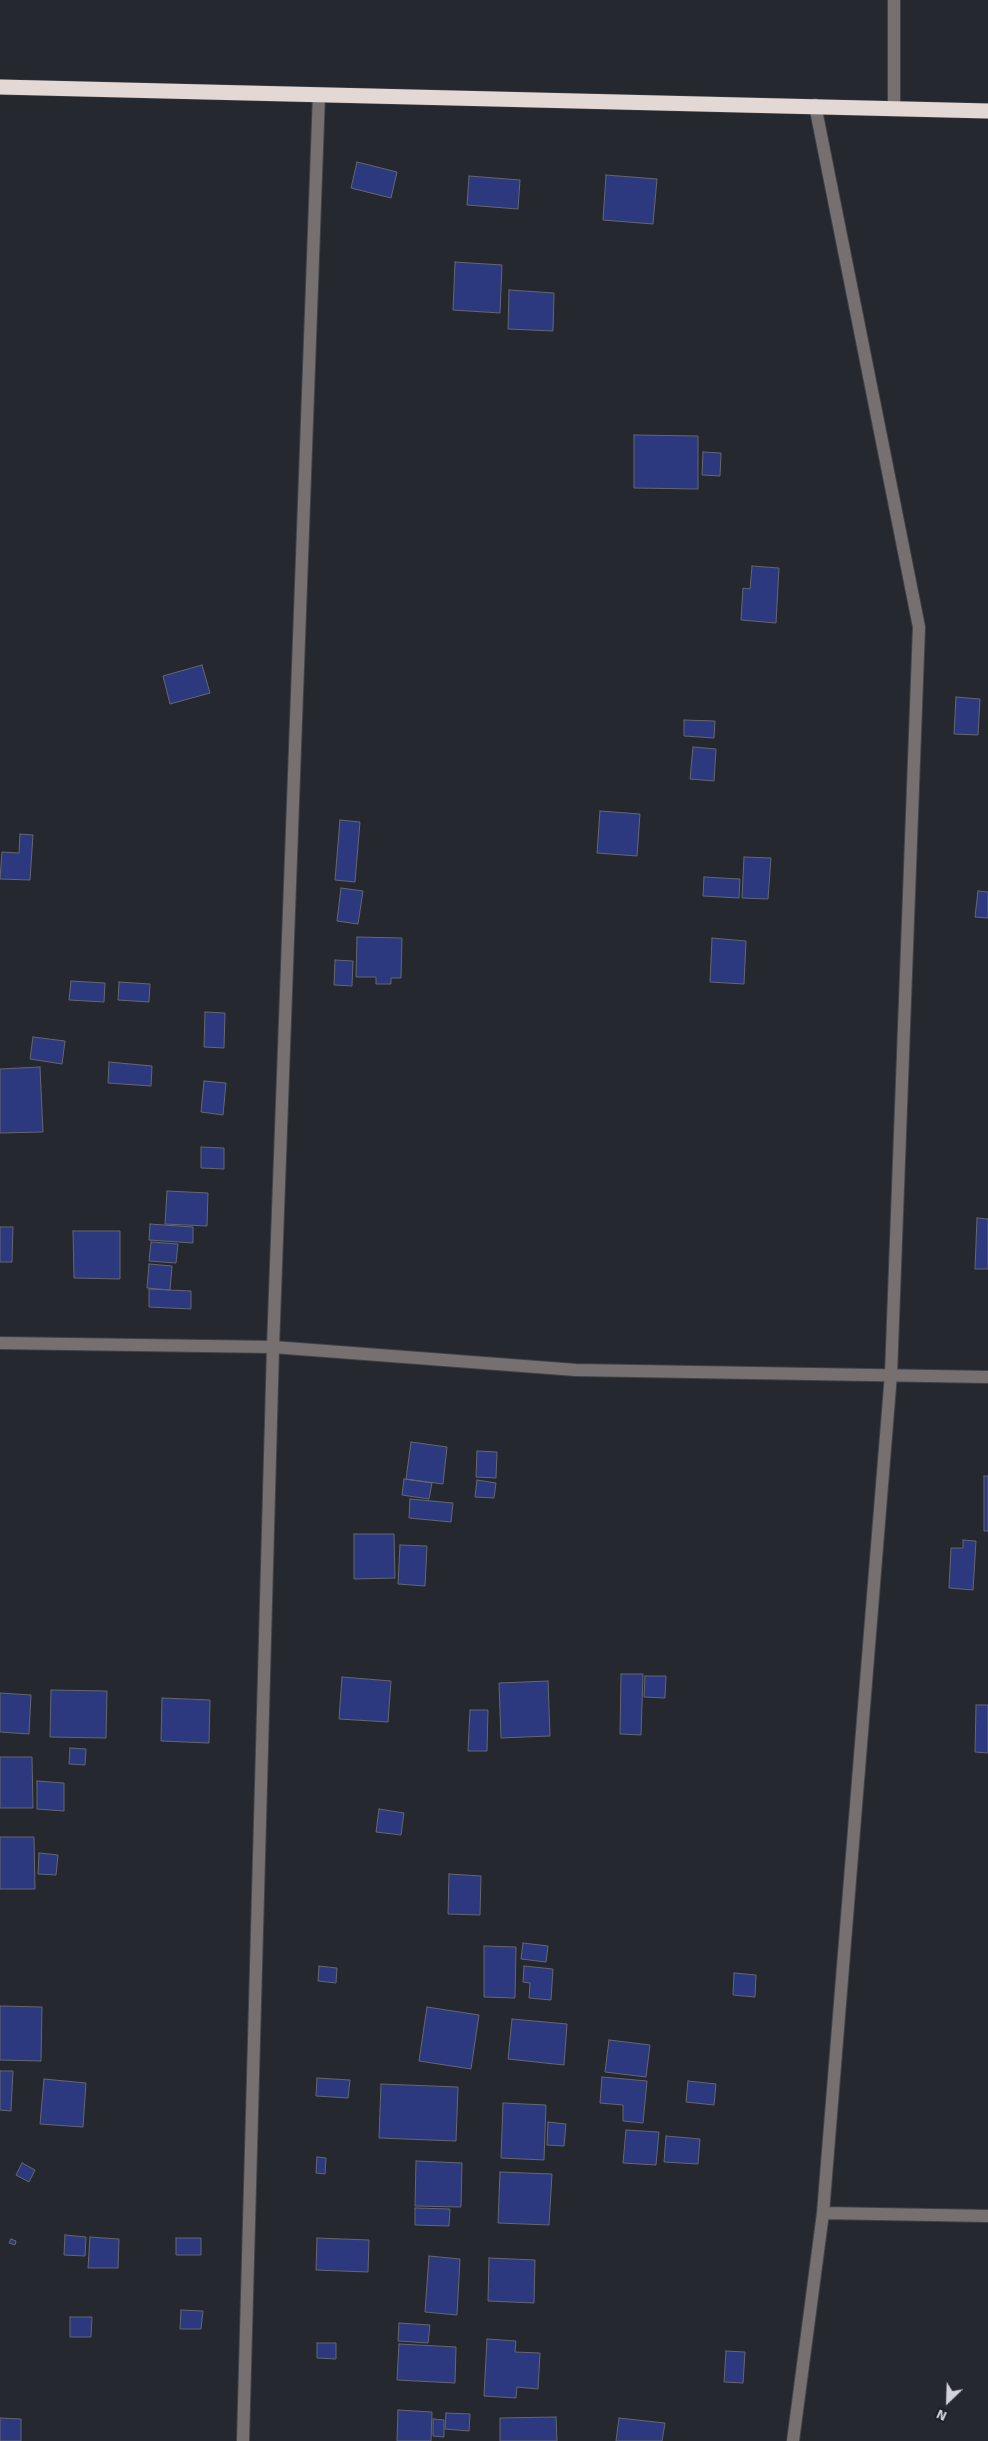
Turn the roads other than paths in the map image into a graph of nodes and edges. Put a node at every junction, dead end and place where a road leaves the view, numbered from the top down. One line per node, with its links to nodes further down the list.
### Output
1 (894, 0): 5 (street)
2 (0, 87): 3 (highway)
3 (319, 94): 4 (highway); 8 (street)
4 (815, 106): 5 (highway); 9 (street)
5 (894, 108): 6 (highway)
6 (988, 111)
7 (0, 1343): 8 (street)
8 (272, 1347): 9 (street); 13 (street)
9 (891, 1374): 10 (street); 11 (street)
10 (988, 1378)
11 (823, 2213): 12 (street); 14 (street)
12 (988, 2216)
13 (243, 2441)
14 (793, 2441)

